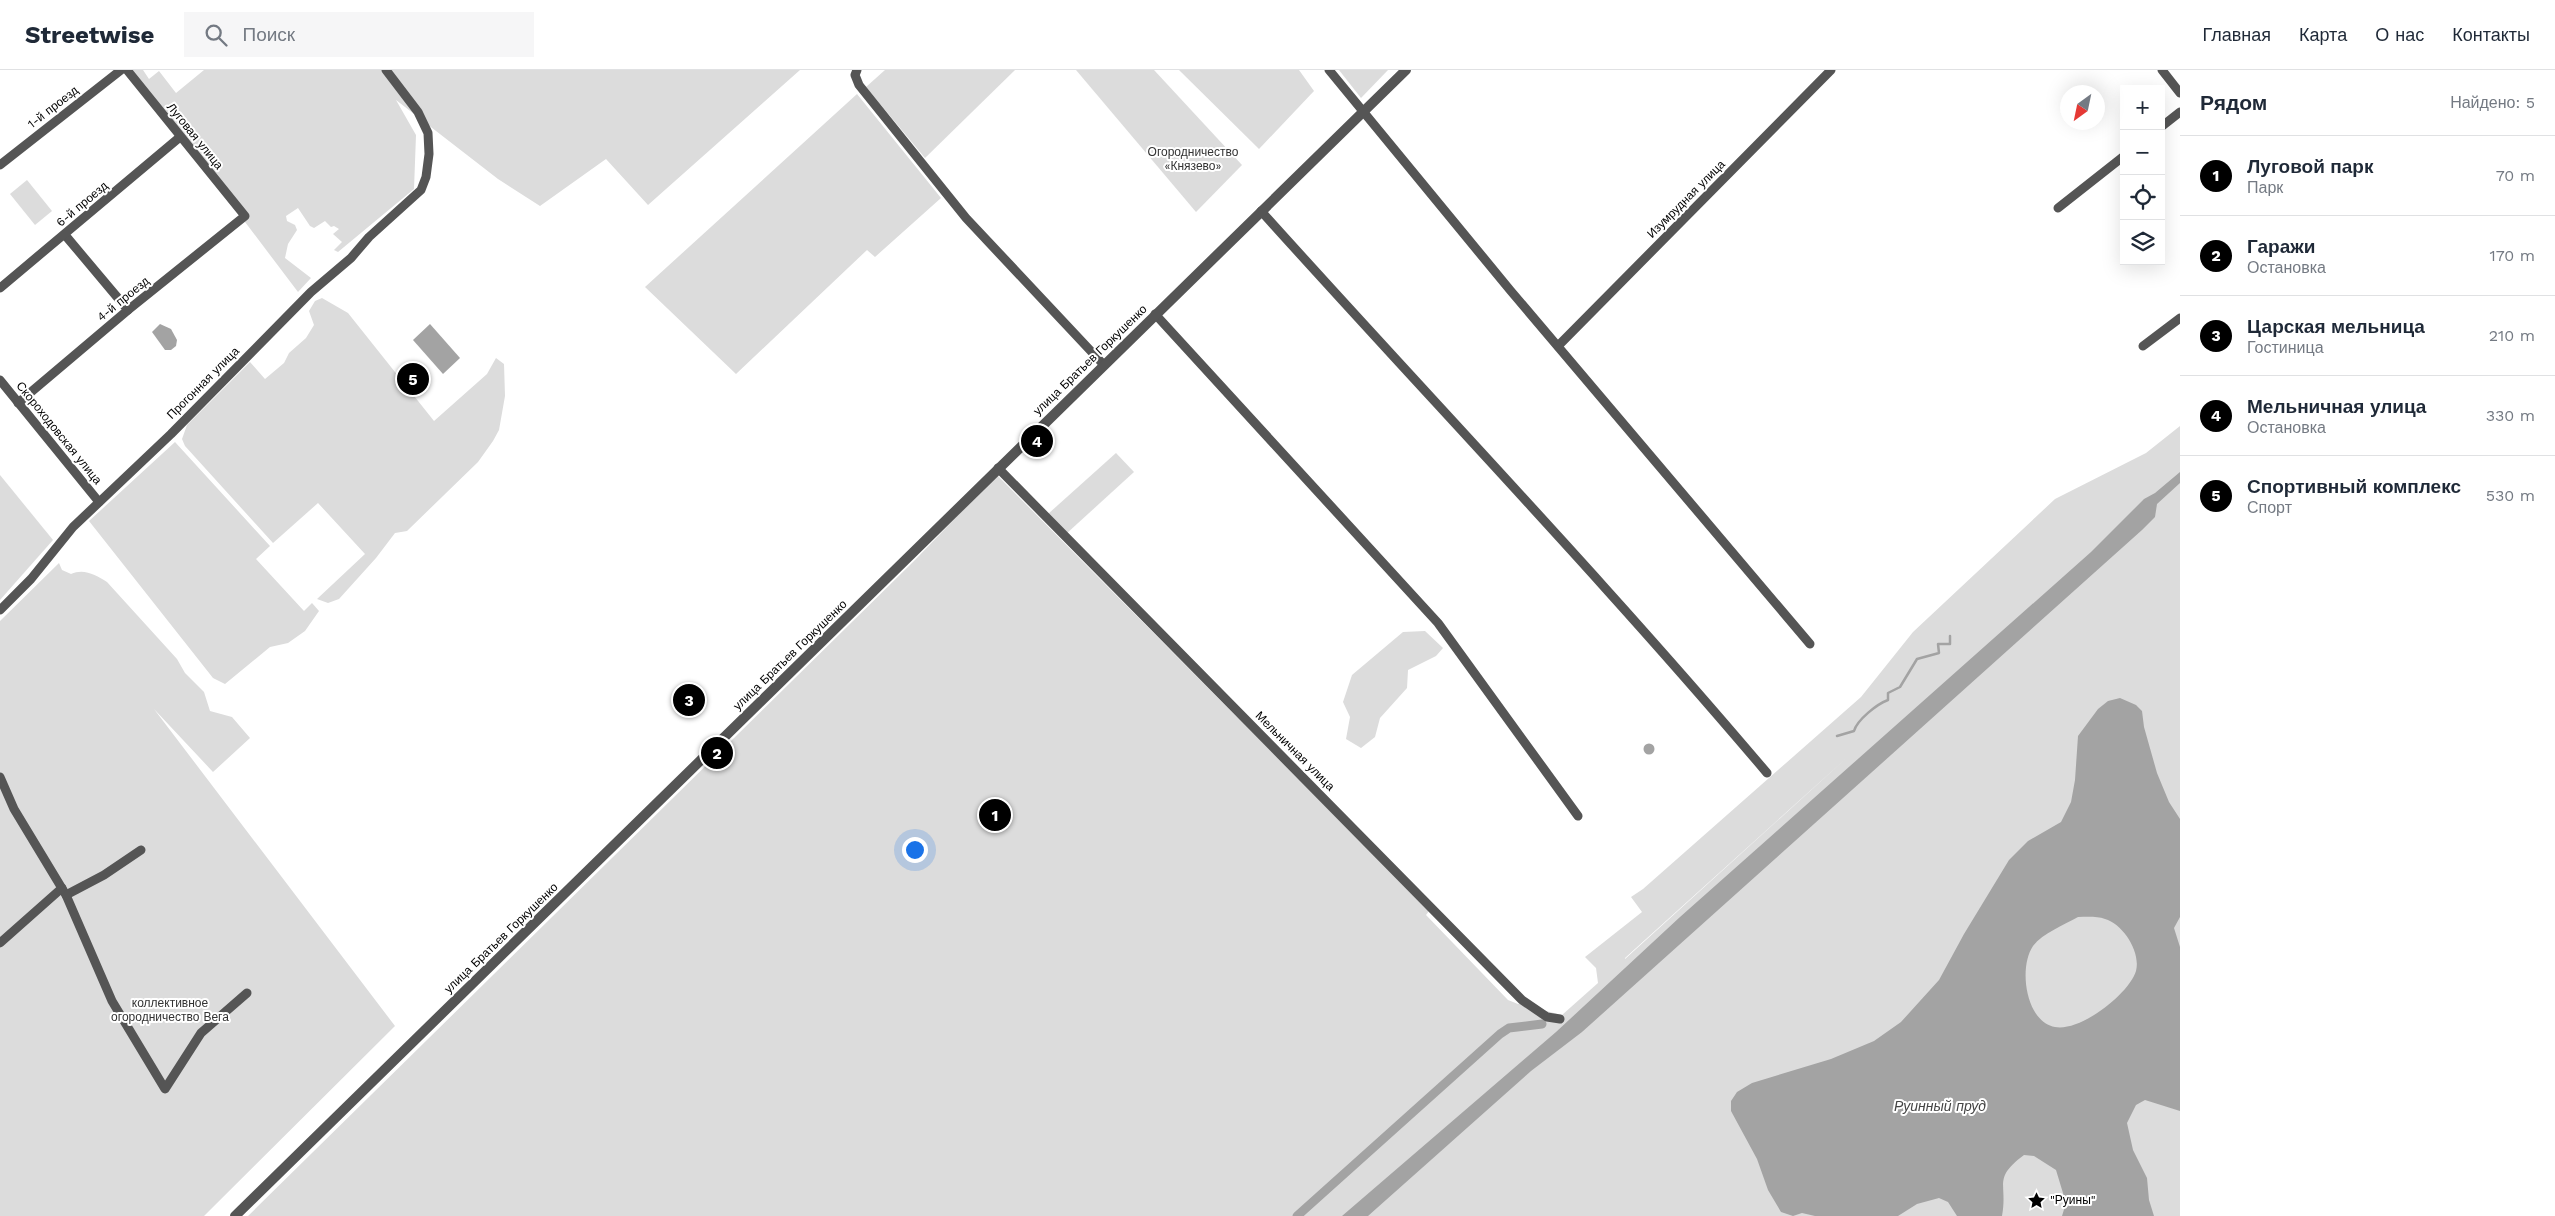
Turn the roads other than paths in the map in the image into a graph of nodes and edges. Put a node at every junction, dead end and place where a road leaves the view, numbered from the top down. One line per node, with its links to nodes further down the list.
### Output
1 (121, 70): 15 (street, 1-й проезд)
2 (127, 70): 13 (street, Луговая улица)
3 (386, 70): 30 (street, Прогонная улица)
4 (857, 70): 26 (street)
5 (1329, 70): 10 (street)
6 (1406, 70): 10 (street, улица Братьев Горкушенко)
7 (1831, 70): 24 (street, Изумрудная улица)
8 (2162, 70): 9 (street)
9 (2180, 93)
10 (1366, 110): 17 (street, улица Братьев Горкушенко); 24 (street)
11 (2180, 112): 12 (street)
12 (2165, 124)
13 (180, 137): 18 (street, Луговая улица); 19 (street, 6-й проезд)
14 (2120, 159): 16 (street)
15 (1, 161)
16 (2058, 208)
17 (1262, 211): 22 (street, улица Братьев Горкушенко); 33 (street)
18 (245, 216): 21 (street, 4-й проезд)
19 (65, 235): 20 (street, 6-й проезд); 21 (street)
20 (0, 288)
21 (128, 310): 28 (street, 4-й проезд)
22 (1155, 314): 26 (street, улица Братьев Горкушенко); 35 (street)
23 (2180, 318): 25 (street)
24 (1558, 346): 32 (street)
25 (2143, 346)
26 (1103, 364): 29 (street, улица Братьев Горкушенко)
27 (0, 380): 28 (street, Скороходовская улица)
28 (18, 403): 30 (street, Скороходовская улица)
29 (998, 468): 40 (street, Мельничная улица); 41 (street, улица Братьев Горкушенко)
30 (99, 502): 31 (street, Прогонная улица)
31 (0, 610)
32 (1810, 644)
33 (1767, 773)
34 (0, 777): 37 (street)
35 (1578, 816)
36 (141, 850): 37 (street)
37 (64, 892): 38 (street); 39 (street)
38 (0, 943)
39 (247, 992)
40 (1560, 1019)
41 (235, 1216)

